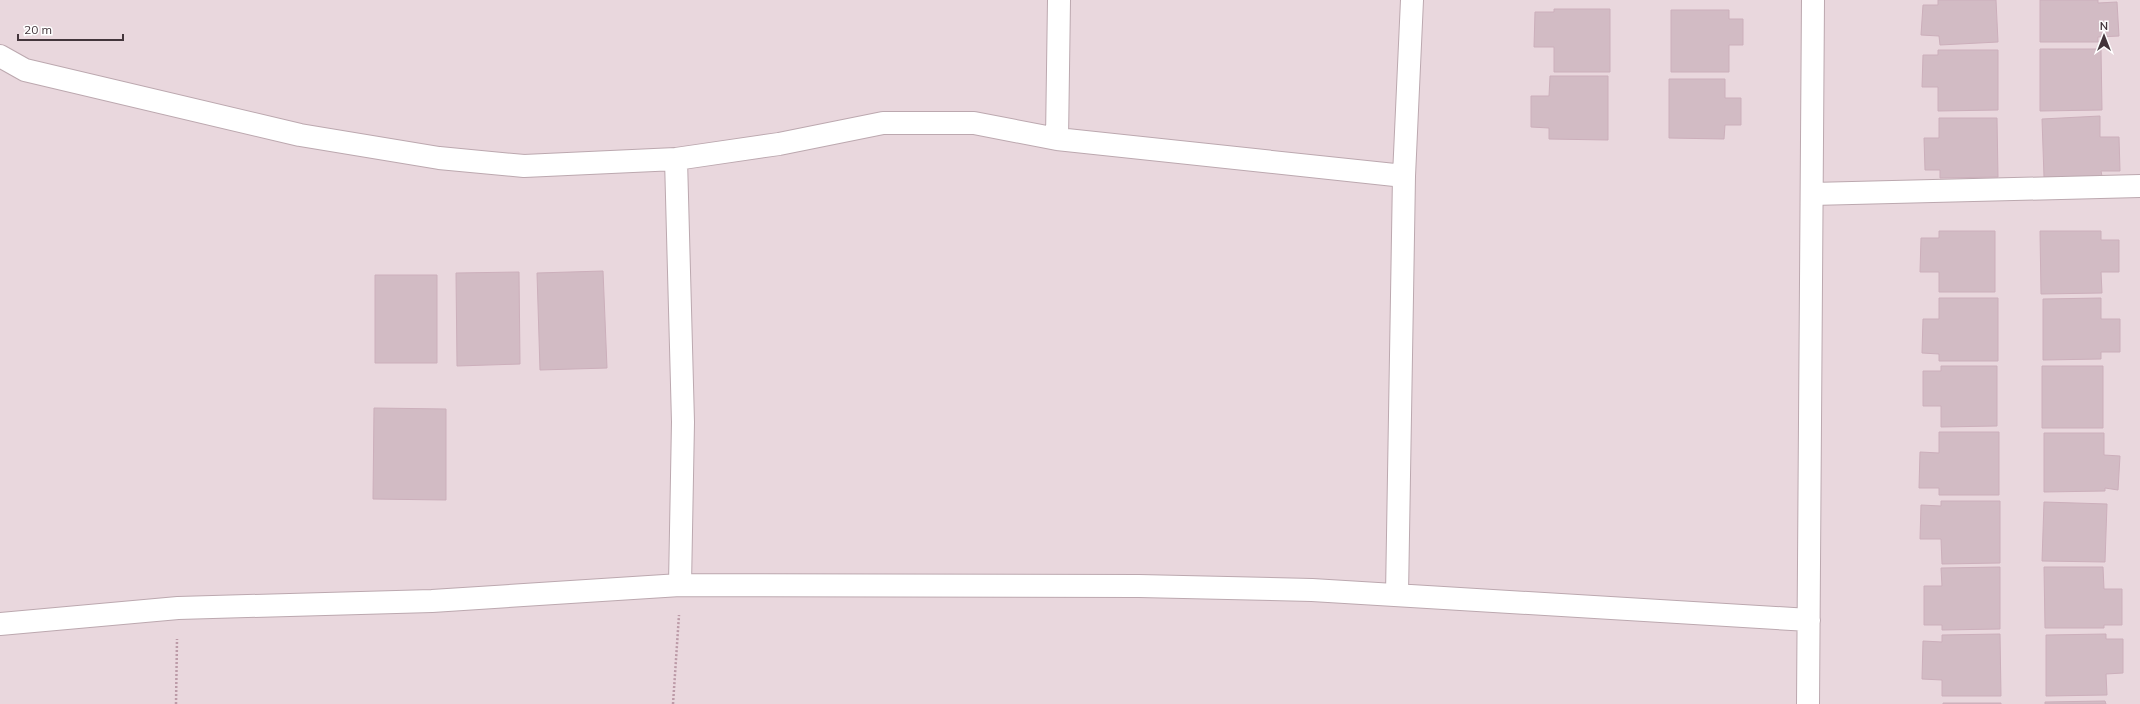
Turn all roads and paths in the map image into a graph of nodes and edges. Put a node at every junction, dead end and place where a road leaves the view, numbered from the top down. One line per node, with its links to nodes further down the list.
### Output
1 (1059, 0): 5 (street)
2 (1412, 0): 7 (street)
3 (1813, 0): 9 (street)
4 (0, 56): 6 (street)
5 (1057, 139): 6 (street); 7 (street)
6 (676, 159): 10 (street)
7 (1404, 176): 11 (street)
8 (2140, 186): 9 (street)
9 (1812, 194): 13 (street)
10 (680, 585): 11 (street); 12 (street); 16 (path)
11 (1397, 595): 13 (street)
12 (178, 608): 14 (street); 15 (path)
13 (1809, 620): 17 (street)
14 (0, 624)
15 (176, 704)
16 (673, 704)
17 (1808, 704)

